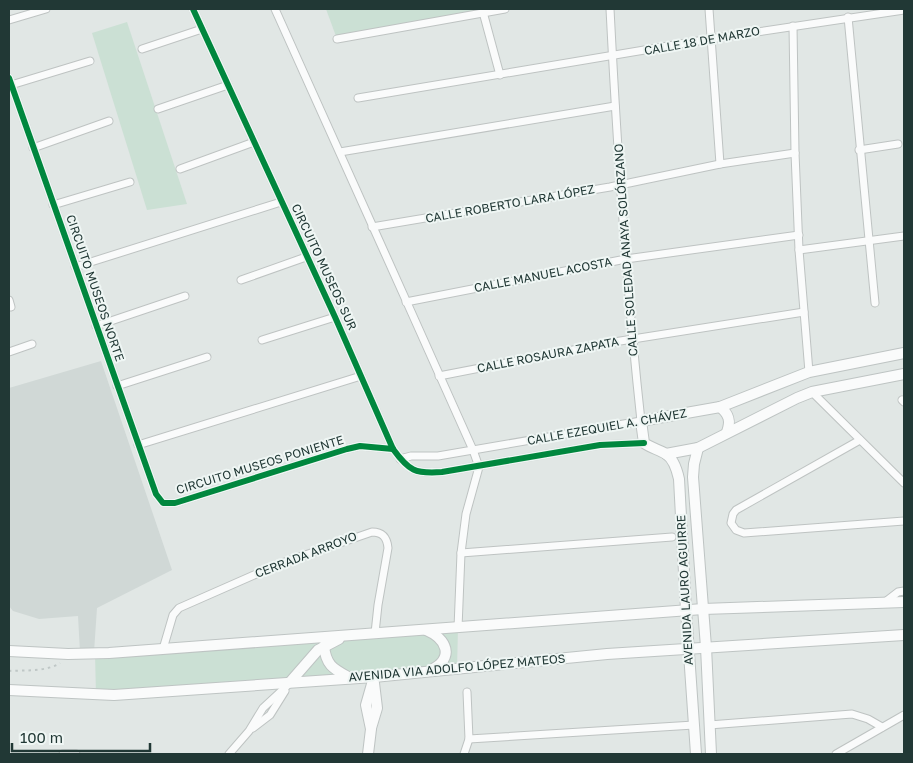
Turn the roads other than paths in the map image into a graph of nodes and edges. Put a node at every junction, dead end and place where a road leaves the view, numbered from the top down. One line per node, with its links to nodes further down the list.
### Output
1 (43, 9): 10 (street)
2 (193, 9): 12 (street, CIRCUITO MUSEOS SUR)
3 (275, 9): 29 (street)
4 (505, 9): 8 (street)
5 (610, 9): 16 (street, CALLE SOLEDAD ANAYA SOLÓRZANO)
6 (709, 9): 14 (street)
7 (904, 9): 9 (street, CALLE 18 DE MARZO)
8 (482, 12): 13 (street); 18 (street)
9 (848, 18): 11 (street, CALLE 18 DE MARZO); 28 (street)
10 (9, 20)
11 (793, 26): 14 (street, CALLE 18 DE MARZO); 30 (street)
12 (202, 28): 15 (street); 20 (street, CIRCUITO MUSEOS SUR)
13 (337, 39)
14 (710, 39): 16 (street, CALLE 18 DE MARZO); 31 (street)
15 (142, 49)
16 (612, 56): 18 (street, CALLE 18 DE MARZO); 22 (street, CALLE SOLEDAD ANAYA SOLÓRZANO)
17 (90, 61): 19 (street)
18 (500, 75): 21 (street, CALLE 18 DE MARZO)
19 (10, 82): 27 (street, CIRCUITO MUSEOS NORTE)
20 (228, 84): 23 (street); 25 (street, CIRCUITO MUSEOS SUR)
21 (358, 98)
22 (615, 106): 29 (street); 34 (street, CALLE SOLEDAD ANAYA SOLÓRZANO)
23 (158, 109)
24 (109, 121): 27 (street)
25 (254, 142): 32 (street); 35 (street, CIRCUITO MUSEOS SUR)
26 (898, 144): 28 (street)
27 (33, 148): 36 (street, CIRCUITO MUSEOS NORTE)
28 (860, 150): 40 (street)
29 (340, 152): 37 (street)
30 (794, 153): 31 (street, CALLE ROBERTO LARA LÓPEZ); 38 (street)
31 (720, 164): 34 (street, CALLE ROBERTO LARA LÓPEZ)
32 (180, 168)
33 (130, 182): 36 (street)
34 (621, 185): 37 (street, CALLE ROBERTO LARA LÓPEZ); 43 (street, CALLE SOLEDAD ANAYA SOLÓRZANO)
35 (282, 202): 42 (street, CIRCUITO MUSEOS SUR); 44 (street)
36 (53, 205): 44 (street, CIRCUITO MUSEOS NORTE)
37 (372, 227): 47 (street)
38 (799, 235): 41 (street); 43 (street, CALLE MANUEL ACOSTA)
39 (904, 236): 40 (street)
40 (868, 242): 41 (street); 48 (street)
41 (799, 250): 49 (street)
42 (306, 257): 45 (street); 50 (street, CIRCUITO MUSEOS SUR)
43 (626, 259): 47 (street, CALLE MANUEL ACOSTA); 52 (street, CALLE SOLEDAD ANAYA SOLÓRZANO)
44 (76, 267): 51 (street, CIRCUITO MUSEOS NORTE)
45 (241, 280)
46 (185, 296): 51 (street)
47 (406, 302): 61 (street)
48 (875, 303)
49 (804, 312): 52 (street, CALLE ROSAURA ZAPATA); 58 (street)
50 (335, 317): 53 (street); 60 (street, CIRCUITO MUSEOS SUR)
51 (96, 326): 62 (street, CIRCUITO MUSEOS NORTE)
52 (632, 339): 61 (street, CALLE ROSAURA ZAPATA); 65 (street, CALLE SOLEDAD ANAYA SOLÓRZANO)
53 (262, 340)
54 (32, 344): 55 (street)
55 (9, 352)
56 (904, 353): 58 (main road, CALLE EZEQUIEL A. CHÁVEZ)
57 (207, 357): 62 (street)
58 (809, 372): 64 (main road, CALLE EZEQUIEL A. CHÁVEZ)
59 (904, 374): 63 (main road)
60 (361, 376): 69 (street); 71 (street, CIRCUITO MUSEOS SUR)
61 (439, 376): 72 (street)
62 (117, 386): 69 (street, CIRCUITO MUSEOS NORTE)
63 (812, 392): 66 (main road); 67 (street)
64 (720, 407): 65 (main road, CALLE EZEQUIEL A. CHÁVEZ); 66 (main road)
65 (641, 421): 68 (main road, CALLE SOLEDAD ANAYA SOLÓRZANO); 72 (street, CALLE EZEQUIEL A. CHÁVEZ)
66 (727, 432): 70 (main road)
67 (860, 440): 76 (street); 78 (street)
68 (644, 443): 73 (main road); 75 (street, CALLE EZEQUIEL A. CHÁVEZ)
69 (138, 445): 77 (street, CIRCUITO MUSEOS NORTE)
70 (698, 448): 73 (main road); 84 (main road, AVENIDA LAURO AGUIRRE)
71 (393, 449): 74 (street, CIRCUITO MUSEOS SUR); 77 (street, CIRCUITO MUSEOS PONIENTE)
72 (473, 450): 74 (street, CALLE EZEQUIEL A. CHÁVEZ); 75 (street)
73 (666, 454): 85 (main road, AVENIDA LAURO AGUIRRE)
74 (400, 459): 75 (street, CIRCUITO MUSEOS SUR)
75 (478, 467): 80 (street)
76 (904, 483)
77 (163, 503)
78 (904, 521)
79 (672, 537): 80 (street)
80 (461, 553): 86 (street)
81 (904, 592): 82 (street)
82 (885, 602): 83 (main road); 84 (main road)
83 (904, 602)
84 (703, 609): 85 (main road); 92 (main road, AVENIDA LAURO AGUIRRE)
85 (686, 610): 86 (main road); 93 (main road, AVENIDA LAURO AGUIRRE)
86 (458, 628): 87 (main road)
87 (426, 630): 88 (main road); 96 (main road)
88 (375, 633): 90 (main road); 94 (street, CERRADA ARROYO)
89 (904, 635): 92 (main road, AVENIDA VIA ADOLFO LÓPEZ MATEOS)
90 (347, 636): 91 (main road); 94 (main road)
91 (324, 646): 98 (main road); 99 (main road)
92 (706, 647): 93 (main road, AVENIDA VIA ADOLFO LÓPEZ MATEOS); 104 (main road, AVENIDA LAURO AGUIRRE)
93 (688, 648): 96 (main road, AVENIDA VIA ADOLFO LÓPEZ MATEOS); 103 (main road, AVENIDA LAURO AGUIRRE)
94 (163, 650): 95 (main road)
95 (9, 651)
96 (425, 672): 97 (main road, AVENIDA VIA ADOLFO LÓPEZ MATEOS)
97 (374, 677): 98 (main road, AVENIDA VIA ADOLFO LÓPEZ MATEOS); 111 (main road)
98 (350, 678): 99 (main road, AVENIDA VIA ADOLFO LÓPEZ MATEOS)
99 (291, 682): 100 (main road, AVENIDA VIA ADOLFO LÓPEZ MATEOS); 110 (street)
100 (9, 690)
101 (467, 692): 106 (street)
102 (904, 715): 105 (street)
103 (694, 725): 106 (street); 107 (main road, AVENIDA LAURO AGUIRRE)
104 (709, 725): 105 (street); 113 (main road, AVENIDA LAURO AGUIRRE)
105 (882, 727): 114 (street)
106 (469, 739): 112 (street)
107 (693, 753)
108 (63, 754): 109 (street)
109 (76, 754)
110 (228, 754)
111 (368, 754)
112 (464, 754)
113 (711, 754)
114 (836, 754)

